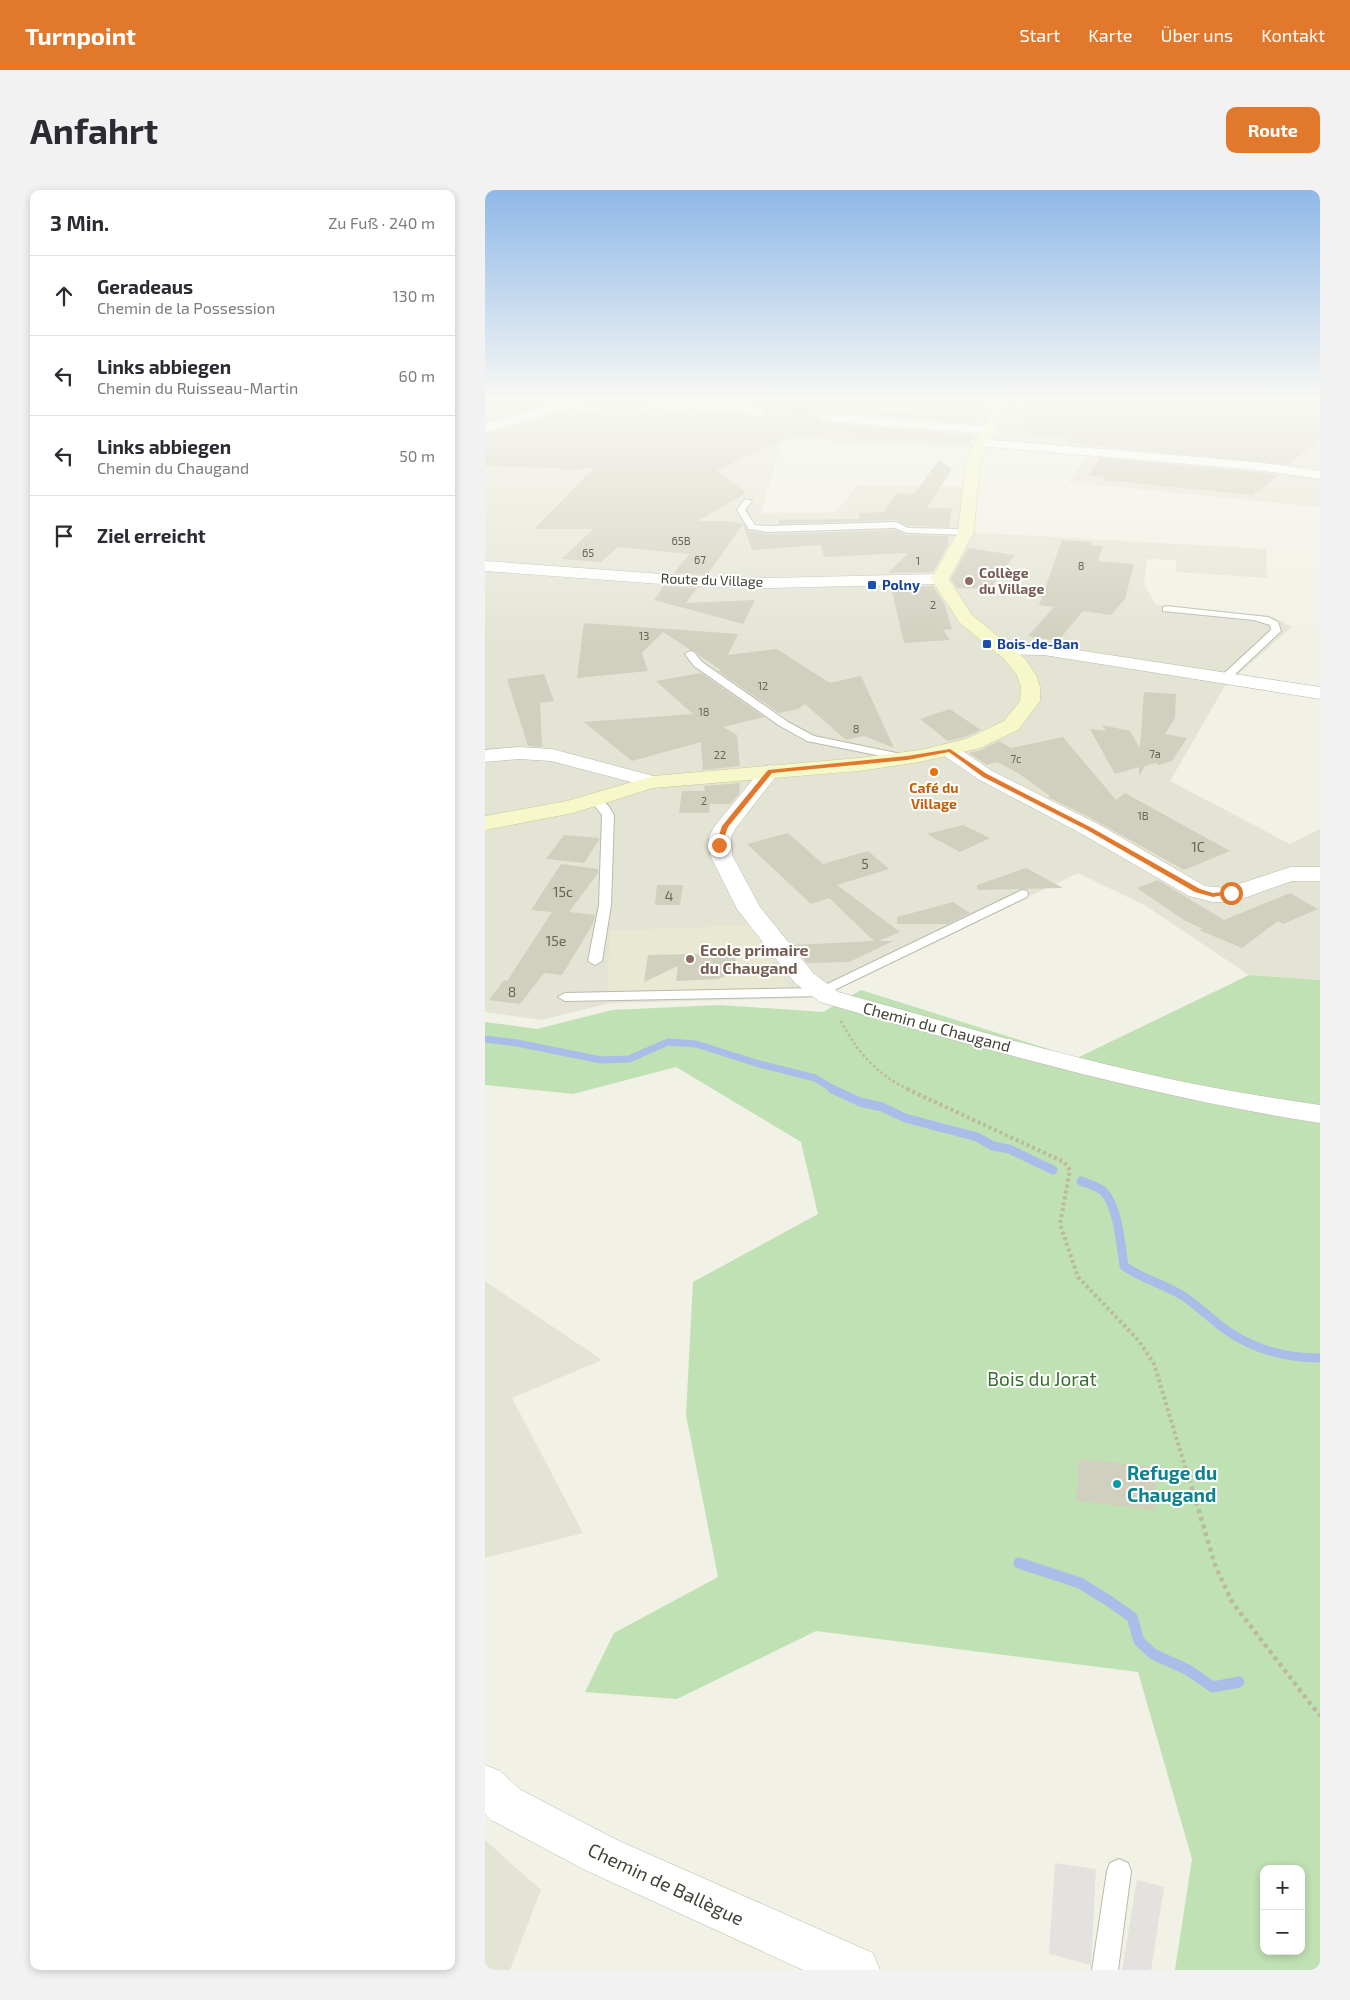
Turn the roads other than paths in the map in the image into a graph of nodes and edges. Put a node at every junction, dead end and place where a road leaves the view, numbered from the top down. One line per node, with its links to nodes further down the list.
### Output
1 (971, 481): 3 (street)
2 (748, 501): 3 (lane)
3 (966, 532): 5 (street)
4 (485, 566): 5 (street, Route du Village)
5 (939, 579): 7 (street)
6 (1165, 609): 9 (lane)
7 (1003, 650): 9 (street); 11 (street)
8 (690, 654): 13 (lane)
9 (1224, 679): 10 (street)
10 (1320, 693)
11 (950, 750): 13 (street); 18 (street)
12 (485, 756): 15 (street)
13 (907, 758): 14 (street)
14 (770, 771): 15 (street); 21 (street, Chemin du Chaugand)
15 (654, 782): 16 (street)
16 (596, 800): 17 (street); 20 (lane)
17 (485, 823)
18 (1320, 874)
19 (1022, 894): 21 (lane)
20 (595, 961)
21 (826, 995): 22 (lane); 23 (street, Chemin du Chaugand)
22 (565, 997)
23 (1320, 1114)
24 (485, 1784): 26 (street, Chemin de Ballègue)
25 (1119, 1871): 27 (lane)
26 (856, 1970)
27 (1105, 1970)

